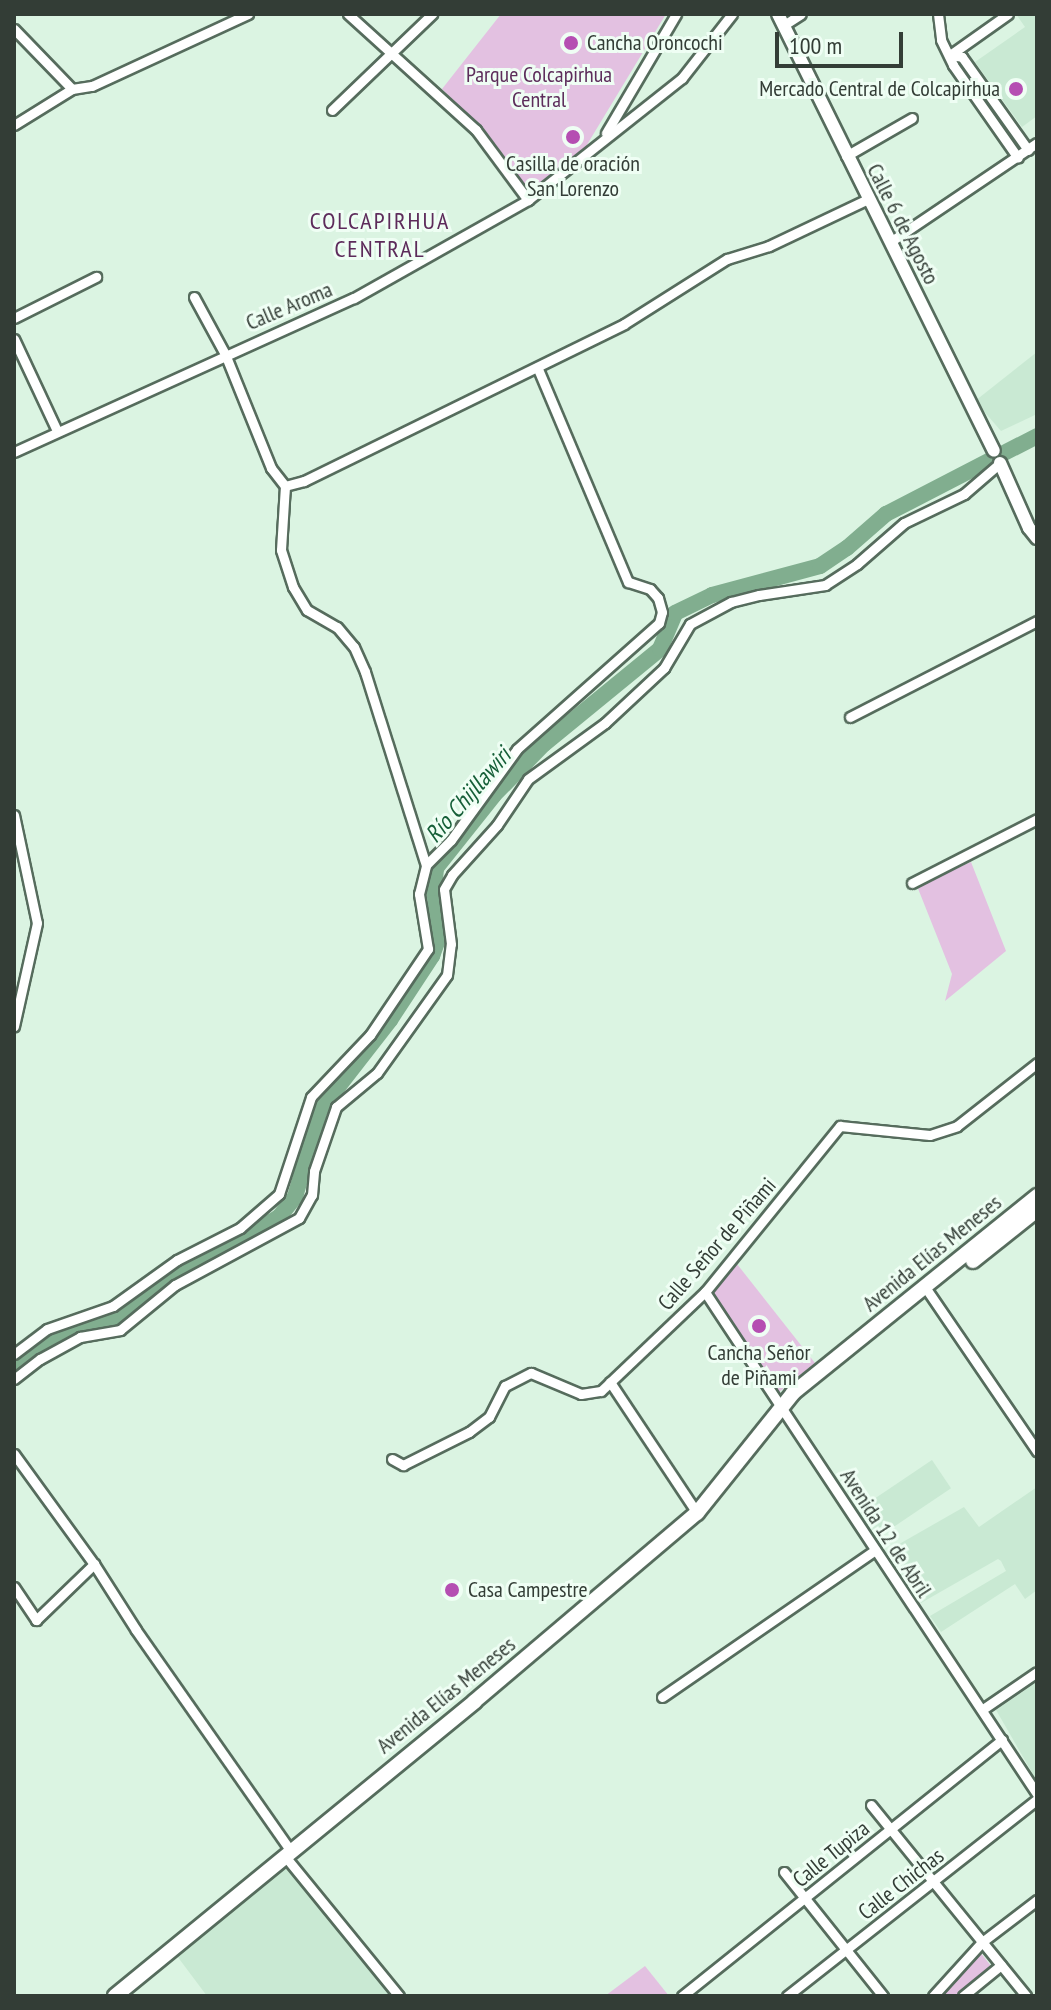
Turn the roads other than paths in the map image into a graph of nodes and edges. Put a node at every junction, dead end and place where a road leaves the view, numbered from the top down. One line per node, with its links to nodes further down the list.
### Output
1 (248, 14): 13 (street)
2 (348, 14): 11 (street)
3 (432, 14): 11 (street)
4 (676, 14): 17 (street)
5 (732, 14): 17 (street, Calle Aroma)
6 (801, 14): 9 (street)
7 (938, 14): 12 (street)
8 (1008, 14): 12 (street)
9 (781, 20): 20 (main road, Calle 6 de Agosto)
10 (14, 29): 13 (street)
11 (393, 54): 14 (street); 23 (street)
12 (950, 55): 19 (street); 21 (street)
13 (72, 89): 16 (street)
14 (332, 110)
15 (912, 118): 20 (street)
16 (14, 125)
17 (602, 139): 23 (street, Calle Aroma)
18 (1037, 143): 19 (street)
19 (1028, 150): 21 (street)
20 (846, 156): 22 (main road, Calle 6 de Agosto)
21 (1018, 158): 24 (street)
22 (868, 199): 24 (main road, Calle 6 de Agosto); 30 (street)
23 (528, 200): 29 (street, Calle Aroma)
24 (890, 242): 33 (main road, Calle 6 de Agosto)
25 (96, 277): 27 (street)
26 (194, 297): 29 (street)
27 (14, 318)
28 (14, 339): 31 (street)
29 (225, 354): 31 (street, Calle Aroma); 34 (street)
30 (537, 367): 34 (street); 40 (street)
31 (57, 431): 32 (street, Calle Aroma)
32 (14, 452)
33 (997, 457): 35 (main road, Calle 6 de Agosto); 49 (street)
34 (285, 486): 40 (street)
35 (1037, 538)
36 (1037, 621): 37 (street)
37 (850, 717)
38 (14, 815): 42 (street)
39 (1037, 819): 41 (street)
40 (426, 865): 48 (street)
41 (912, 883)
42 (14, 1026)
43 (1037, 1063): 47 (street, Calle Señor de Piñami)
44 (1037, 1196): 46 (main road, Avenida Elías Meneses)
45 (1037, 1210): 46 (main road, Avenida Elías Meneses)
46 (927, 1290): 51 (main road, Avenida Elías Meneses); 52 (street)
47 (705, 1292): 50 (street, Calle Señor de Piñami); 51 (street, Avenida 12 de Abril)
48 (14, 1354)
49 (14, 1379)
50 (610, 1382): 54 (street, Calle Señor de Piñami); 55 (street)
51 (783, 1407): 55 (main road, Avenida Elías Meneses); 56 (street, Avenida 12 de Abril)
52 (1037, 1451)
53 (14, 1454): 57 (street)
54 (392, 1459)
55 (697, 1513): 66 (main road, Avenida Elías Meneses)
56 (875, 1550): 60 (street); 61 (street, Avenida 12 de Abril)
57 (94, 1564): 58 (street); 66 (street)
58 (14, 1587)
59 (1037, 1672): 61 (street)
60 (662, 1697)
61 (983, 1709): 62 (street, Avenida 12 de Abril)
62 (1002, 1740): 63 (street, Avenida 12 de Abril); 65 (street, Calle Tupiza)
63 (1037, 1797): 68 (street, Calle Chichas)
64 (871, 1805): 65 (street)
65 (891, 1829): 68 (street); 69 (street, Calle Tupiza)
66 (287, 1853): 74 (main road, Avenida Elías Meneses); 75 (street)
67 (784, 1872): 69 (street)
68 (934, 1881): 71 (street); 72 (street, Calle Chichas)
69 (805, 1898): 72 (street); 76 (street, Calle Tupiza)
70 (1037, 1900): 71 (street)
71 (982, 1942): 73 (street); 79 (street)
72 (846, 1950): 77 (street, Calle Chichas); 78 (street)
73 (1001, 1965): 80 (street); 81 (street)
74 (115, 1996)
75 (399, 1996)
76 (682, 1996)
77 (787, 1996)
78 (883, 1996)
79 (933, 1996)
80 (963, 1996)
81 (1026, 1996)

